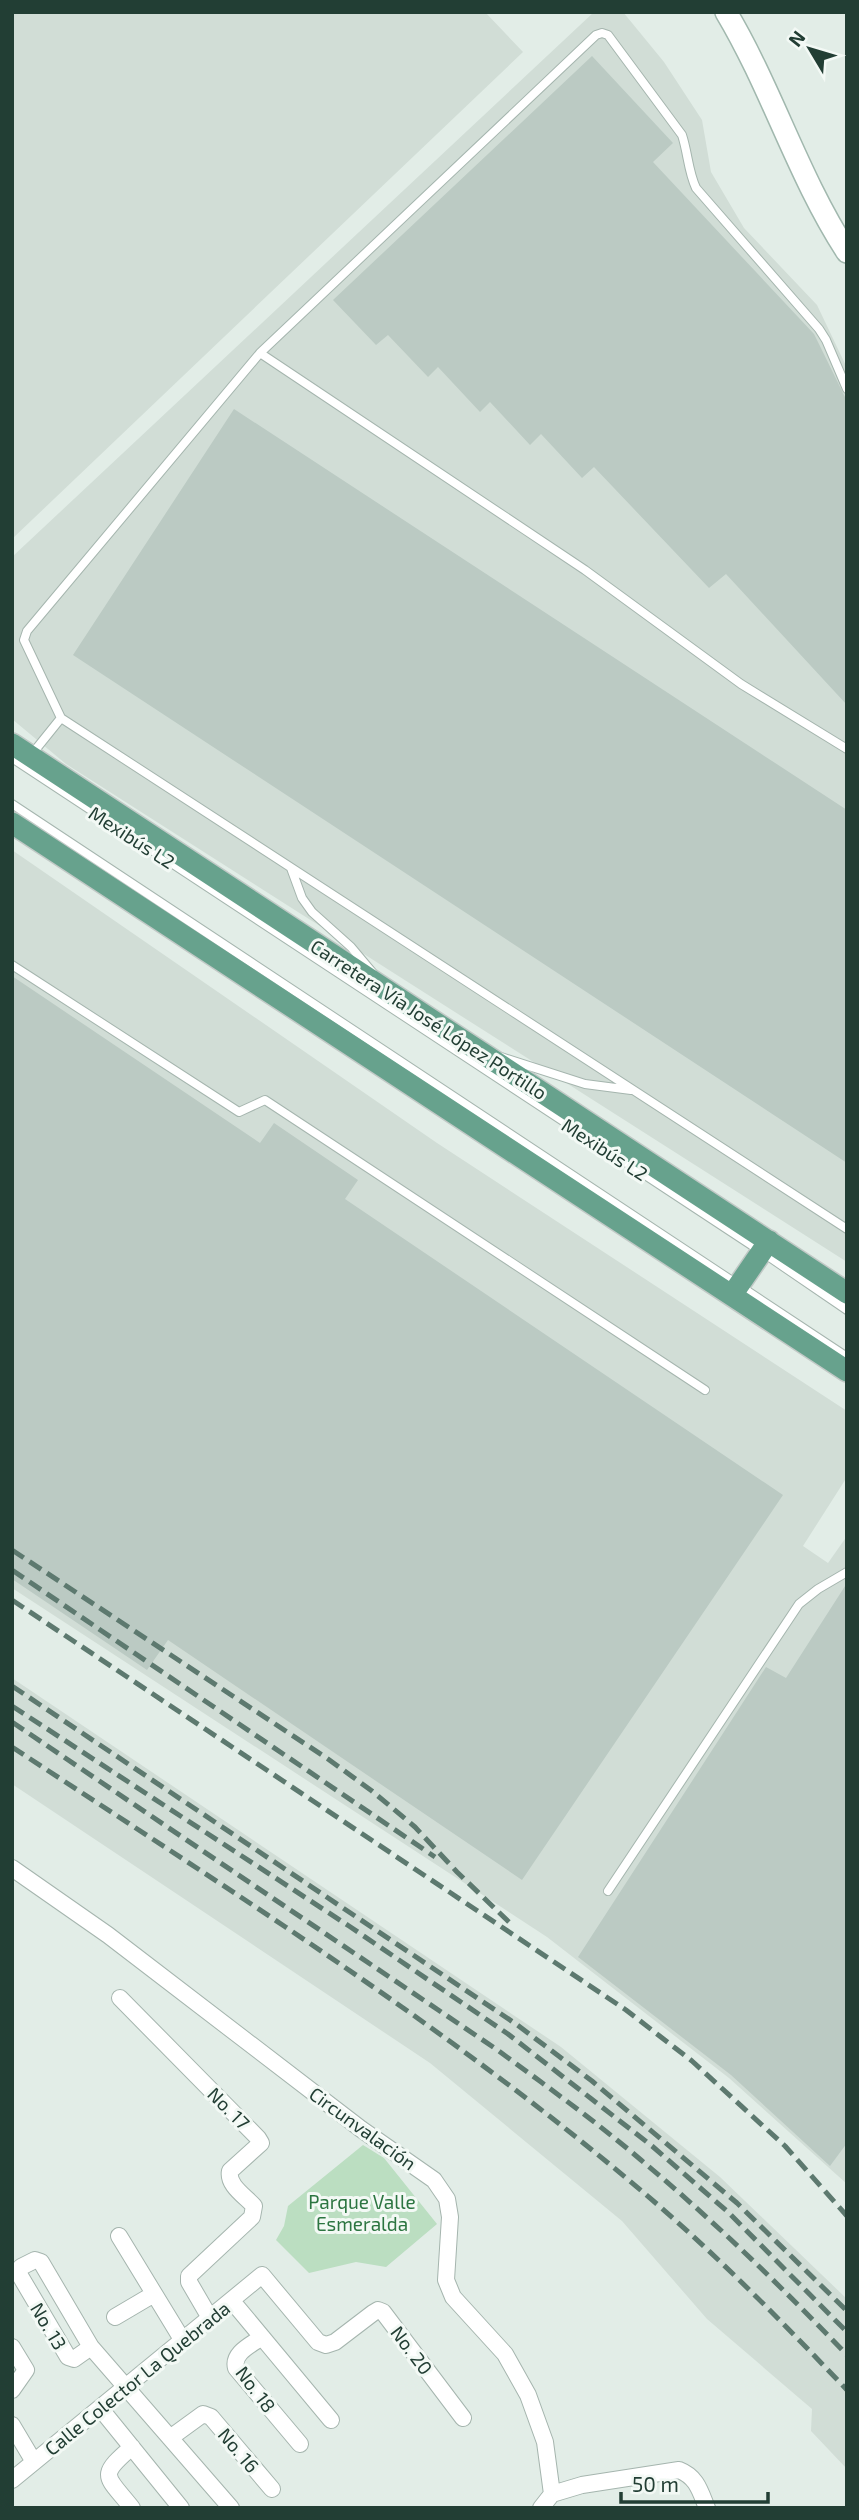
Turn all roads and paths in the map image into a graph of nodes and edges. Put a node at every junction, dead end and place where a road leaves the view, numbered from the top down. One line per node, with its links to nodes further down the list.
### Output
1 (726, 12): 2 (main road)
2 (847, 252)
3 (260, 353): 4 (lane); 5 (lane); 7 (lane)
4 (847, 389)
5 (61, 718): 9 (lane); 12 (lane)
6 (847, 737): 7 (lane)
7 (838, 744): 8 (lane)
8 (847, 749)
9 (18, 753): 14 (main road, Carretera Vía José López Portillo); 18 (lane, Mexibús L2)
10 (12, 804): 19 (lane, Mexibús L2)
11 (12, 823): 19 (main road)
12 (291, 867): 14 (lane); 16 (lane)
13 (12, 965): 24 (lane)
14 (390, 993): 15 (main road, Carretera Vía José López Portillo)
15 (476, 1049): 16 (lane); 18 (main road, Carretera Vía José López Portillo)
16 (634, 1090): 17 (lane)
17 (847, 1228)
18 (765, 1247): 19 (main road); 20 (main road, Carretera Vía José López Portillo); 21 (lane, Mexibús L2)
19 (736, 1290): 22 (lane, Mexibús L2); 23 (main road)
20 (847, 1293)
21 (847, 1311)
22 (847, 1357)
23 (847, 1371)
24 (705, 1390)
25 (847, 1572): 27 (lane)
26 (12, 1868): 51 (street, Circunvalación)
27 (608, 1891)
28 (120, 1998): 34 (street, No. 17)
29 (119, 2236): 31 (street)
30 (262, 2275): 32 (street, Calle Colector La Quebrada); 42 (street, No. 20)
31 (154, 2294): 33 (street); 36 (street)
32 (232, 2301): 34 (street, Calle Colector La Quebrada); 35 (street, No. 18)
33 (116, 2317)
34 (210, 2318): 36 (street, Calle Colector La Quebrada)
35 (262, 2337): 43 (street, No. 18); 46 (street, No. 18)
36 (183, 2341): 39 (street, Calle Colector La Quebrada)
37 (12, 2347): 40 (street)
38 (91, 2347): 38 (street, No. 13); 39 (street, No. 13)
39 (126, 2387): 41 (street, Calle Colector La Quebrada); 45 (street)
40 (12, 2390)
41 (100, 2408): 47 (street); 48 (street, Calle Colector La Quebrada)
42 (463, 2418)
43 (331, 2420)
44 (12, 2425): 48 (street)
45 (170, 2438): 50 (street, No. 16); 54 (street)
46 (300, 2444)
47 (132, 2447): 52 (street); 53 (street)
48 (34, 2462): 49 (street, Calle Colector La Quebrada)
49 (13, 2476)
50 (272, 2489)
51 (552, 2494): 55 (street); 56 (street)
52 (132, 2508)
53 (181, 2508)
54 (231, 2508)
55 (541, 2508)
56 (707, 2508)

